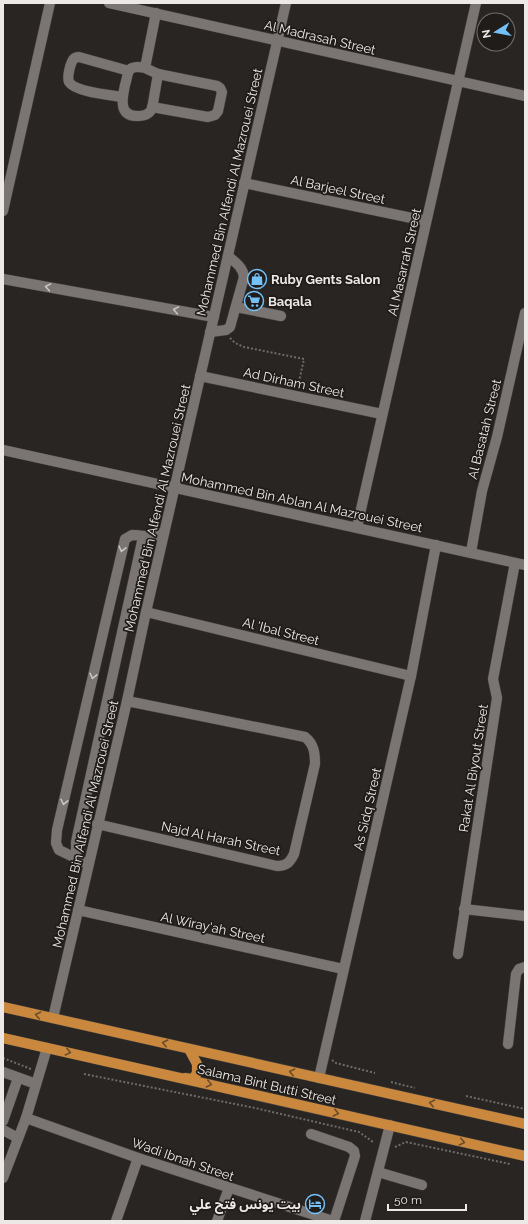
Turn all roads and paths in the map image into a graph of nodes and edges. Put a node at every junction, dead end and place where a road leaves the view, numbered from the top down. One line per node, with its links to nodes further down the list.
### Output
1 (50, 3): 15 (street)
2 (109, 3): 5 (street, Al Madrasah Street)
3 (286, 3): 6 (street, Mohammed Bin Alfendi Al Mazrouei Street)
4 (476, 3): 10 (street, Al Masarrah Street)
5 (156, 13): 6 (street, Al Madrasah Street); 7 (street)
6 (277, 40): 10 (street, Al Madrasah Street); 14 (street, Mohammed Bin Alfendi Al Mazrouei Street)
7 (144, 68): 8 (street); 9 (street)
8 (129, 71): 12 (street); 12 (street)
9 (158, 74): 13 (street); 13 (street)
10 (458, 81): 11 (street, Al Madrasah Street); 16 (street, Al Masarrah Street)
11 (525, 96)
12 (122, 97): 13 (street)
13 (152, 107)
14 (244, 183): 16 (street, Al Barjeel Street); 17 (street, Mohammed Bin Alfendi Al Mazrouei Street)
15 (3, 211)
16 (426, 221): 27 (street, Al Masarrah Street)
17 (228, 256): 19 (street); 21 (street, Mohammed Bin Alfendi Al Mazrouei Street)
18 (3, 279): 21 (street, one-way to 18)
19 (236, 307): 22 (street); 23 (street)
20 (525, 313): 34 (street, Al Basatah Street)
21 (214, 316): 24 (street, Mohammed Bin Alfendi Al Mazrouei Street)
22 (281, 316)
23 (226, 330): 24 (street); 26 (path)
24 (210, 332): 25 (street, Mohammed Bin Alfendi Al Mazrouei Street)
25 (200, 376): 26 (street, Ad Dirham Street); 29 (street, Mohammed Bin Alfendi Al Mazrouei Street)
26 (296, 396): 27 (street, Ad Dirham Street)
27 (382, 414): 30 (street, Al Masarrah Street)
28 (3, 450): 29 (street, Mohammed Bin Ablan Al Mazrouei Street)
29 (174, 488): 30 (street, Mohammed Bin Ablan Al Mazrouei Street); 31 (street, Mohammed Bin Alfendi Al Mazrouei Street)
30 (357, 527): 33 (street, Mohammed Bin Ablan Al Mazrouei Street)
31 (164, 532): 32 (street); 36 (street, Mohammed Bin Alfendi Al Mazrouei Street)
32 (143, 537): 40 (street); 40 (street, one-way to 40)
33 (436, 545): 34 (street, Mohammed Bin Ablan Al Mazrouei Street); 37 (street, As Sidq Street)
34 (471, 552): 35 (street, Mohammed Bin Ablan Al Mazrouei Street)
35 (520, 564): 42 (street, Rakat Al Biyout Street)
36 (146, 612): 37 (street, Al 'Ibal Street); 38 (street, Mohammed Bin Alfendi Al Mazrouei Street)
37 (411, 676): 47 (street, As Sidq Street)
38 (127, 701): 39 (street, Mohammed Bin Alfendi Al Mazrouei Street); 39 (street, Najd Al Harah Street)
39 (97, 824): 41 (street, Mohammed Bin Alfendi Al Mazrouei Street)
40 (77, 858): 41 (street)
41 (88, 864): 43 (street, Mohammed Bin Alfendi Al Mazrouei Street)
42 (464, 909): 44 (street); 45 (street, Rakat Al Biyout Street)
43 (78, 910): 47 (street, Al Wiray'ah Street); 49 (street, Mohammed Bin Alfendi Al Mazrouei Street)
44 (525, 916)
45 (458, 954)
46 (525, 968): 51 (street)
47 (343, 969): 62 (street, As Sidq Street)
48 (3, 1007): 49 (main road, Salama Bint Butti Street, one-way to 48)
49 (53, 1018): 53 (main road, Salama Bint Butti Street, one-way to 49)
50 (3, 1038): 52 (main road, Salama Bint Butti Street)
51 (508, 1044)
52 (47, 1048): 61 (main road, Salama Bint Butti Street, one-way to 61); 63 (street)
53 (189, 1049): 61 (main road); 62 (main road, Salama Bint Butti Street, one-way to 53)
54 (329, 1057): 58 (path)
55 (3, 1058): 56 (path)
56 (30, 1070)
57 (3, 1072): 60 (street)
58 (375, 1073)
59 (84, 1074): 73 (path)
60 (18, 1078): 63 (street); 67 (street)
61 (181, 1078): 69 (main road, Salama Bint Butti Street, one-way to 69)
62 (319, 1078): 68 (main road, Salama Bint Butti Street, one-way to 62)
63 (36, 1084): 66 (street)
64 (466, 1096): 65 (path)
65 (525, 1109)
66 (26, 1118): 72 (street); 76 (street, Wadi Ibnah Street)
67 (3, 1121)
68 (525, 1124)
69 (390, 1125): 75 (main road, Salama Bint Butti Street, one-way to 75); 78 (street)
70 (3, 1130): 72 (street)
71 (311, 1134): 84 (street)
72 (18, 1138): 79 (street)
73 (373, 1142)
74 (395, 1147): 77 (path)
75 (525, 1156)
76 (138, 1158): 81 (street, Wadi Ibnah Street); 82 (street)
77 (510, 1164)
78 (378, 1172): 80 (street); 85 (street)
79 (3, 1178)
80 (422, 1185)
81 (229, 1188): 83 (street); 84 (street, Wadi Ibnah Street)
82 (116, 1221)
83 (217, 1221)
84 (333, 1221)
85 (365, 1221)

